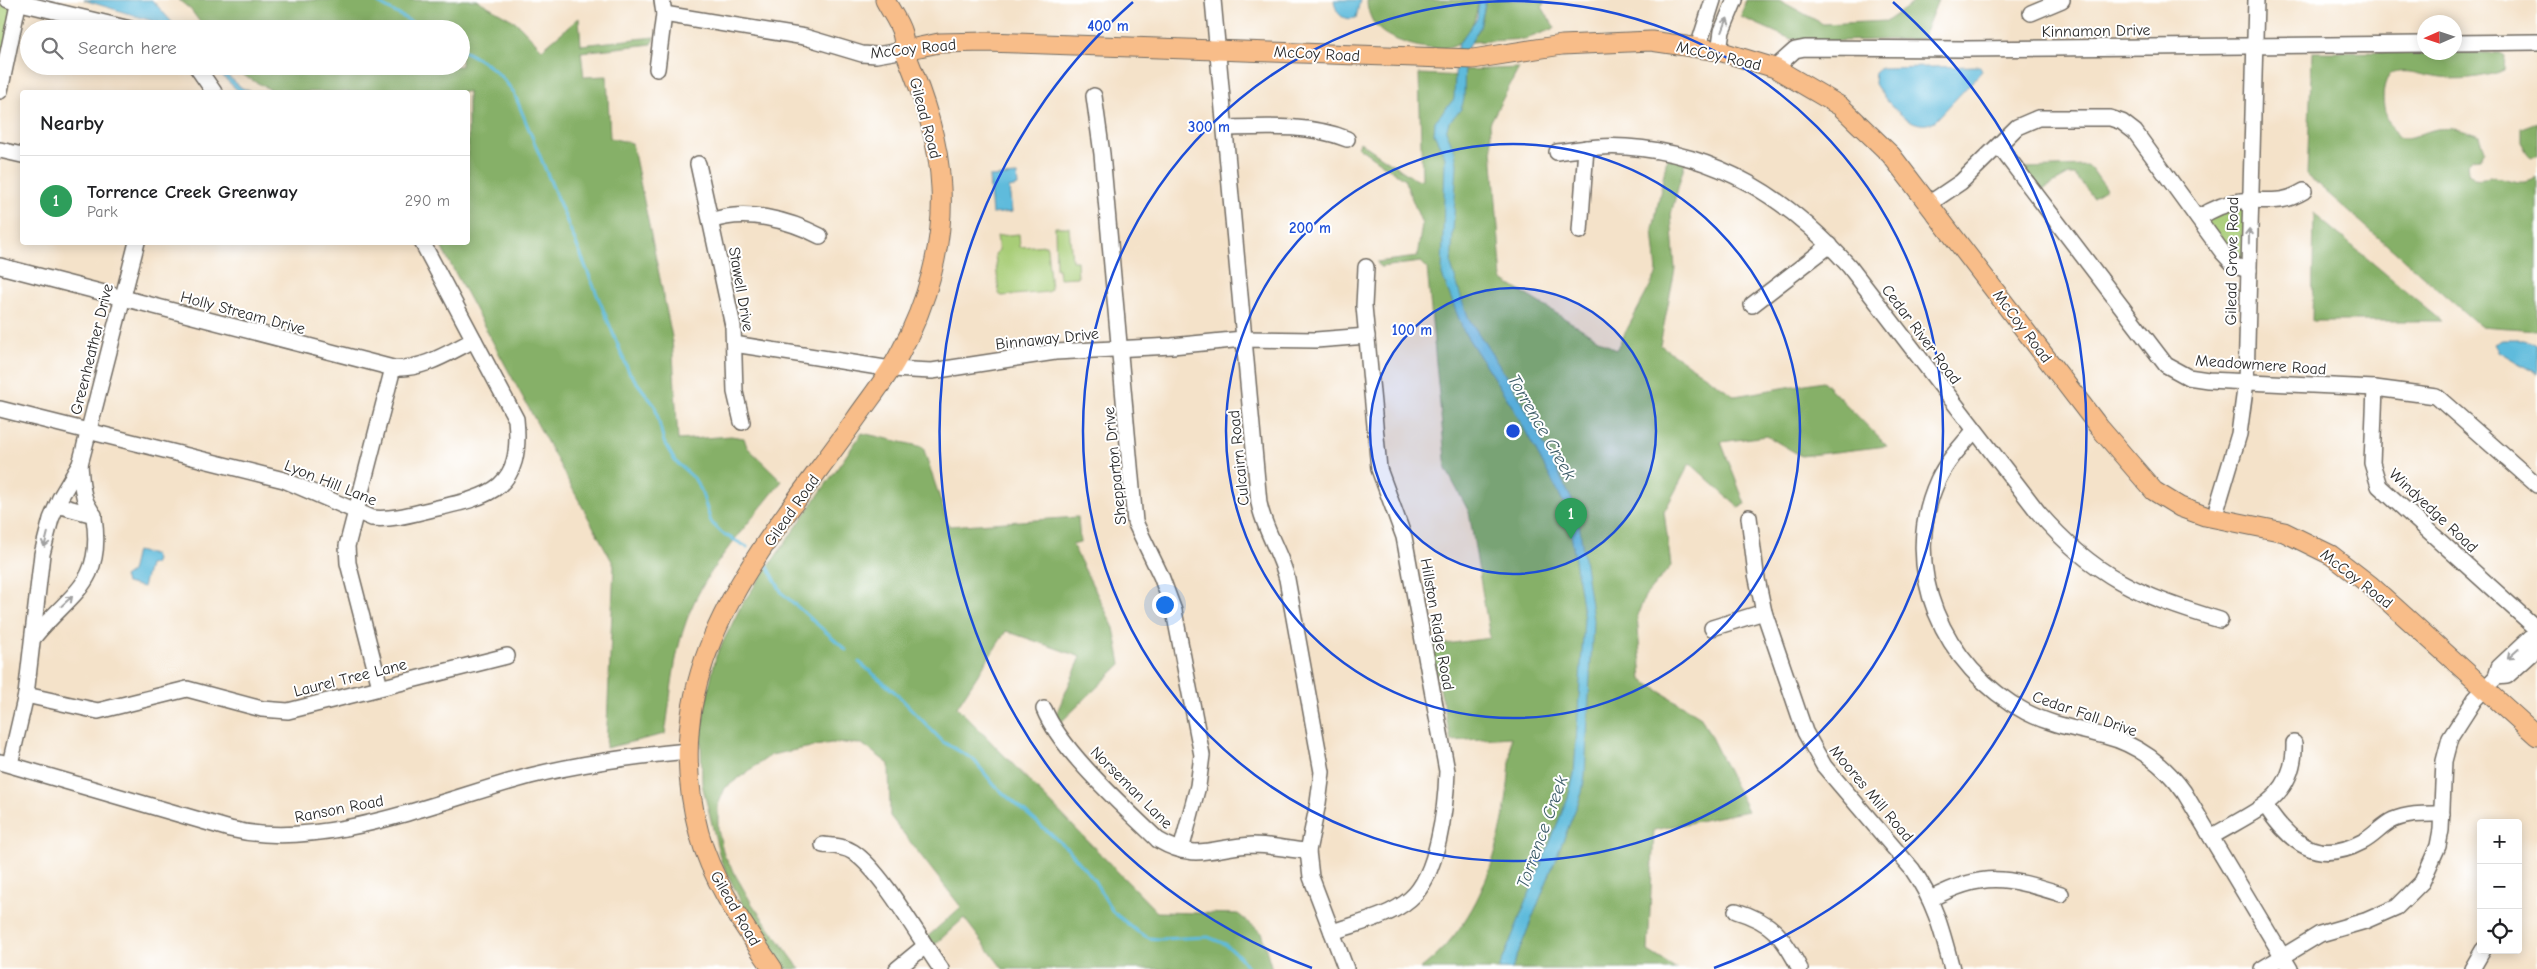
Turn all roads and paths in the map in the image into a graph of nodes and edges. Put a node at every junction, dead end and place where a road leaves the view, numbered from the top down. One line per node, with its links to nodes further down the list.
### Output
1 (871, 0): 18 (main road, Gilead Road)
2 (885, 0): 18 (main road, Gilead Road)
3 (1213, 0): 17 (street, Culcairn Road)
4 (1713, 0): 16 (street)
5 (1735, 0): 19 (street, one-way to 5)
6 (2062, 0): 10 (street)
7 (2256, 0): 15 (street, Gilead Grove Road)
8 (15, 1): 11 (street); 24 (street)
9 (663, 7): 18 (street, McCoy Road); 21 (street)
10 (2031, 12)
11 (93, 20)
12 (2537, 42): 13 (street)
13 (2462, 43)
14 (2417, 44): 15 (street, Kinnamon Drive)
15 (2254, 46): 20 (street, Kinnamon Drive); 35 (street, Gilead Grove Road)
16 (1698, 47): 17 (main road, McCoy Road); 19 (main road, McCoy Road)
17 (1217, 49): 18 (main road, McCoy Road); 26 (street, Culcairn Road)
18 (905, 50): 55 (main road, Gilead Road)
19 (1719, 51): 20 (main road, McCoy Road)
20 (1775, 68): 36 (main road, McCoy Road)
21 (657, 69)
22 (202, 75): 23 (street)
23 (213, 90)
24 (0, 91)
25 (1094, 96): 53 (street, Shepparton Drive)
26 (1226, 128): 27 (street); 50 (street, Culcairn Road)
27 (1347, 139)
28 (2000, 146): 36 (street); 37 (street); 56 (street, Meadowmere Road)
29 (1586, 148): 31 (street, Cedar River Road); 39 (street); 43 (street, Cedar River Road)
30 (0, 150): 32 (street)
31 (1557, 152)
32 (20, 155)
33 (698, 164): 38 (street, Stawell Drive)
34 (2304, 191): 35 (street)
35 (2250, 201): 37 (street); 46 (street, Gilead Grove Road, one-way to 35)
36 (1930, 203): 68 (main road, McCoy Road)
37 (2198, 218): 46 (street)
38 (711, 222): 40 (street); 52 (street, Stawell Drive)
39 (1580, 231)
40 (820, 236)
41 (136, 245): 47 (street, Greenheather Drive)
42 (424, 245): 51 (street, Lyon Hill Lane)
43 (1830, 245): 48 (street); 60 (street, Cedar River Road)
44 (0, 266): 47 (street, Holly Stream Drive)
45 (1366, 267): 49 (street, Hillston Ridge Road)
46 (2249, 270): 56 (street, Gilead Grove Road)
47 (122, 298): 54 (street, Holly Stream Drive); 61 (street, Greenheather Drive)
48 (1752, 305)
49 (1366, 336): 50 (street, Binnaway Drive); 94 (street, Hillston Ridge Road)
50 (1243, 339): 53 (street, Binnaway Drive); 90 (street, Culcairn Road)
51 (474, 340): 54 (street, Holly Stream Drive); 65 (street, Lyon Hill Lane)
52 (734, 344): 55 (street, Binnaway Drive); 59 (street, Stawell Drive)
53 (1120, 349): 55 (street, Binnaway Drive); 89 (street, Shepparton Drive)
54 (393, 368): 65 (street)
55 (890, 369): 83 (main road, Gilead Road)
56 (2246, 382): 57 (street, Meadowmere Road); 68 (street, Gilead Grove Road)
57 (2375, 388): 63 (street, Meadowmere Road); 72 (street, Windyedge Road)
58 (0, 409): 61 (street, Lyon Hill Lane)
59 (742, 422)
60 (1974, 431): 70 (street, Cedar River Road); 87 (street, Cedar Fall Drive)
61 (88, 432): 62 (street, Greenheather Drive); 65 (street, Lyon Hill Lane)
62 (80, 464): 64 (street, Greenheather Drive); 66 (street, Greenheather Drive)
63 (2537, 485)
64 (58, 506): 66 (street); 74 (street, Greenheather Drive, one-way to 74)
65 (358, 511): 78 (street)
66 (94, 515): 74 (street, Greenheather Drive, one-way to 66)
67 (1749, 516): 69 (street, Moores Mill Road)
68 (2214, 518): 77 (main road, McCoy Road)
69 (1764, 612): 71 (street); 92 (street, Moores Mill Road)
70 (2220, 620)
71 (1712, 628)
72 (2537, 629)
73 (2537, 636): 77 (street, one-way to 77)
74 (34, 637): 79 (street, Greenheather Drive)
75 (2537, 649): 77 (street)
76 (507, 656): 78 (street, Laurel Tree Lane)
77 (2490, 682): 81 (main road, McCoy Road); 86 (street)
78 (380, 687): 79 (street, Laurel Tree Lane)
79 (26, 695): 84 (street, Greenheather Drive)
80 (1044, 709): 89 (street, Norseman Lane)
81 (2537, 736)
82 (2294, 743): 85 (street)
83 (688, 751): 84 (street, Ranson Road); 98 (main road, Gilead Road)
84 (5, 763)
85 (2265, 806): 86 (street); 87 (street)
86 (2442, 814): 97 (street)
87 (2211, 837): 97 (street, Cedar Fall Drive)
88 (823, 845): 95 (street)
89 (1181, 850): 90 (street, Norseman Lane)
90 (1308, 852): 94 (street, Culcairn Road)
91 (2061, 894): 92 (street)
92 (1931, 900): 103 (street, Moores Mill Road)
93 (1736, 911): 102 (street)
94 (1332, 932): 101 (street, Culcairn Road)
95 (924, 946): 99 (street); 100 (street)
96 (2481, 954): 106 (street)
97 (2282, 955): 104 (street); 105 (street, Cedar Fall Drive)
98 (773, 969)
99 (897, 969)
100 (941, 969)
101 (1346, 969)
102 (1800, 969)
103 (1952, 969)
104 (2262, 969)
105 (2290, 969)
106 (2472, 969)

